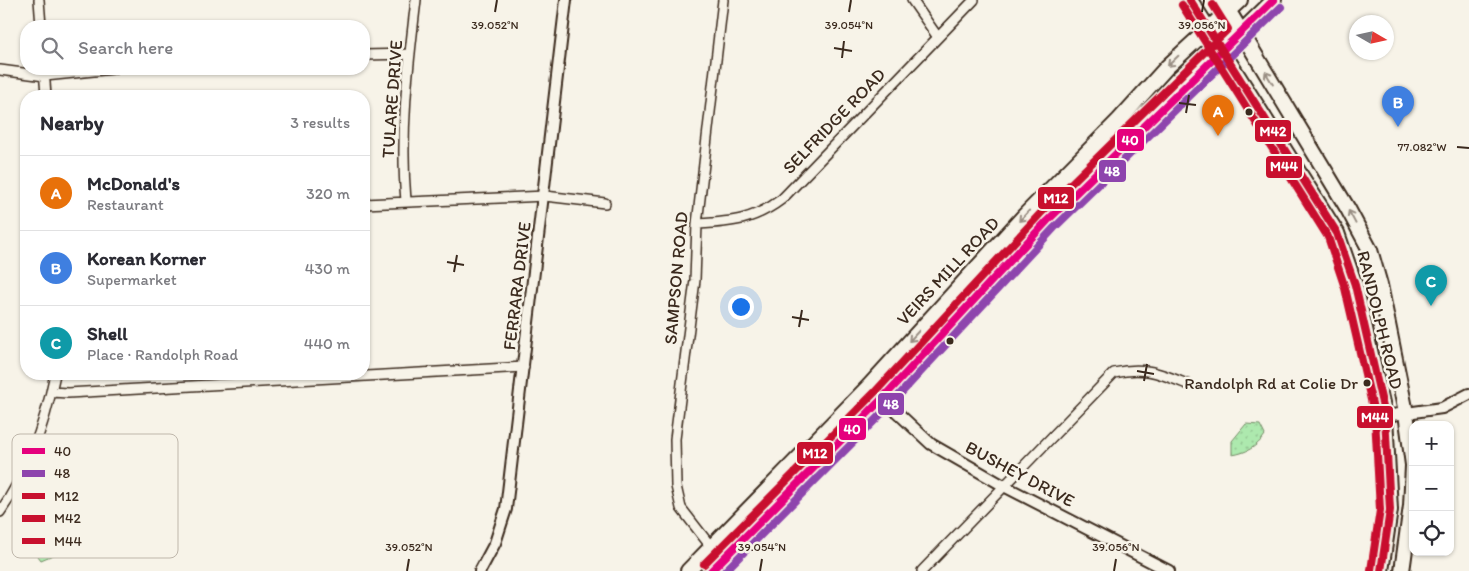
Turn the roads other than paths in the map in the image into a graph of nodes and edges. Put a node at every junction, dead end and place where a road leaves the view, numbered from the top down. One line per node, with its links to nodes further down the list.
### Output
1 (39, 0): 11 (street)
2 (416, 0): 16 (street, TULARE DRIVE)
3 (566, 0): 22 (street, FERRARA DRIVE)
4 (723, 0): 26 (street, SAMPSON ROAD)
5 (912, 0): 14 (street)
6 (974, 0): 14 (street, SELFRIDGE ROAD)
7 (1190, 0): 12 (main road, RANDOLPH ROAD)
8 (1240, 0): 10 (main road, VEIRS MILL ROAD)
9 (1274, 0): 13 (main road)
10 (1225, 5): 12 (main road, VEIRS MILL ROAD); 13 (main road, RANDOLPH ROAD)
11 (41, 20)
12 (1208, 27): 15 (main road, RANDOLPH ROAD); 32 (main road, VEIRS MILL ROAD, one-way to 32)
13 (1241, 31): 15 (main road); 36 (main road, RANDOLPH ROAD, one-way to 13)
14 (937, 36): 26 (street, SELFRIDGE ROAD)
15 (1222, 50): 35 (main road); 37 (main road, RANDOLPH ROAD)
16 (410, 54): 17 (street); 23 (street, TULARE DRIVE)
17 (370, 55)
18 (0, 70): 19 (street)
19 (20, 71)
20 (45, 75): 21 (street)
21 (46, 90)
22 (545, 196): 23 (street); 24 (street); 27 (street, FERRARA DRIVE)
23 (406, 201): 25 (street)
24 (604, 203)
25 (370, 204)
26 (697, 224): 44 (street, SAMPSON ROAD)
27 (524, 367): 28 (street); 45 (street, FERRARA DRIVE)
28 (370, 376)
29 (54, 380): 33 (street)
30 (296, 380): 33 (street)
31 (1187, 384): 41 (street)
32 (869, 386): 35 (street, BUSHEY DRIVE); 44 (main road, VEIRS MILL ROAD)
33 (51, 392): 38 (street)
34 (1469, 394): 36 (street)
35 (882, 399): 41 (street, BUSHEY DRIVE); 47 (main road)
36 (1406, 413): 37 (street); 39 (main road, RANDOLPH ROAD)
37 (1385, 416): 50 (main road, RANDOLPH ROAD)
38 (39, 434)
39 (1409, 435)
40 (1413, 466): 51 (main road, RANDOLPH ROAD)
41 (1004, 486): 48 (street); 49 (street, BUSHEY DRIVE)
42 (12, 490): 43 (street)
43 (0, 512)
44 (712, 548): 46 (main road, VEIRS MILL ROAD)
45 (480, 571)
46 (688, 571)
47 (711, 571)
48 (922, 571)
49 (1169, 571)
50 (1381, 571)
51 (1402, 571)

